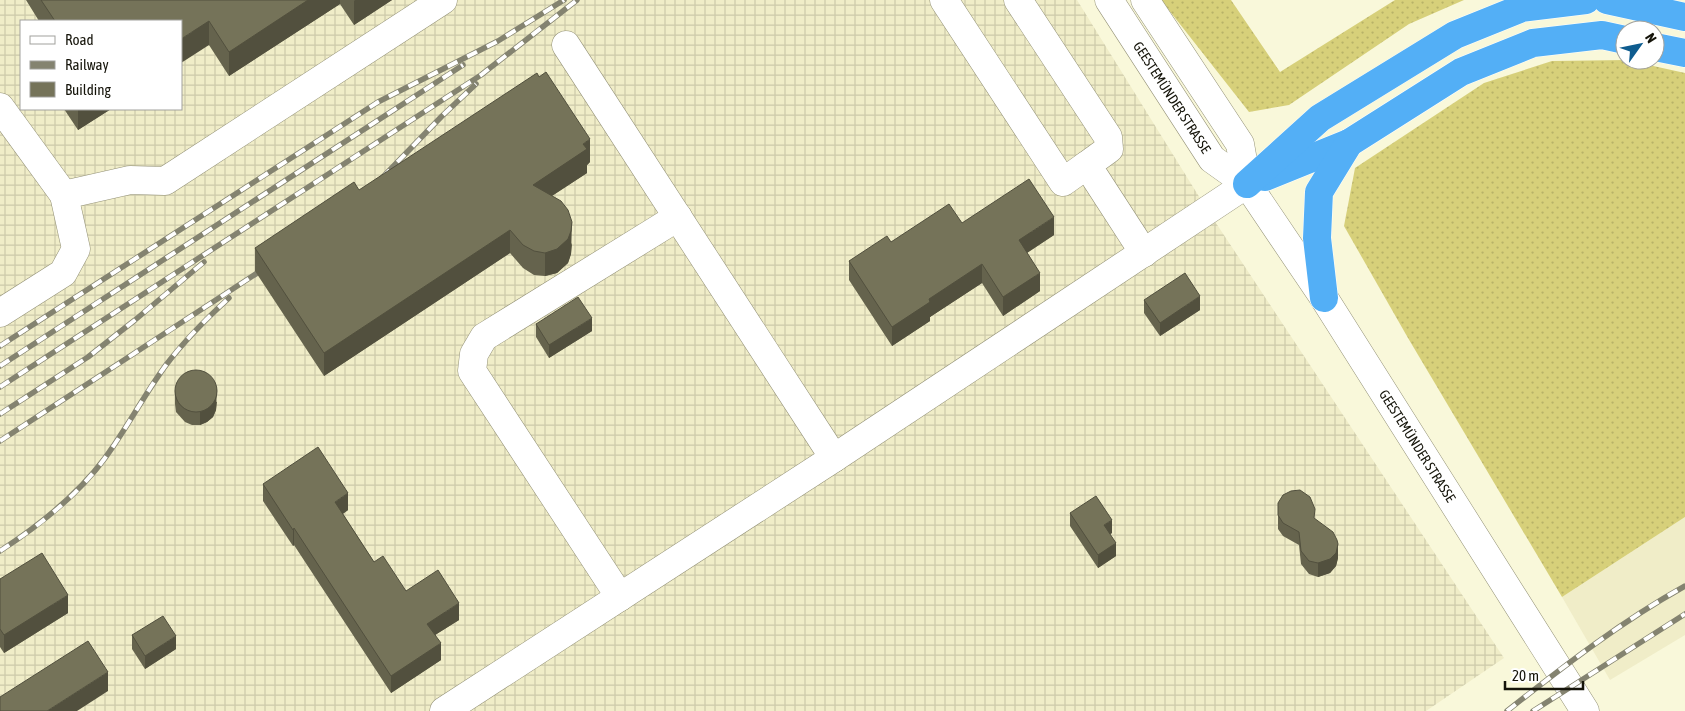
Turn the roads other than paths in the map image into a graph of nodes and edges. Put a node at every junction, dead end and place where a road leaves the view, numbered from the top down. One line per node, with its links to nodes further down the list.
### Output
1 (443, 0): 17 (street)
2 (944, 0): 15 (street)
3 (1018, 0): 15 (street)
4 (1109, 0): 16 (street, GEESTEMÜNDER STRASSE)
5 (1145, 0): 16 (street, GEESTEMÜNDER STRASSE)
6 (1586, 0): 16 (highway)
7 (1607, 0): 8 (highway)
8 (1685, 17)
9 (1615, 38): 14 (highway)
10 (566, 44): 18 (street)
11 (1665, 49): 12 (highway)
12 (1685, 53)
13 (0, 107): 17 (street)
14 (1348, 143): 16 (highway); 20 (highway)
15 (1087, 165): 19 (street)
16 (1247, 184): 19 (street); 20 (street, GEESTEMÜNDER STRASSE)
17 (64, 195): 21 (street)
18 (678, 217): 22 (street); 23 (street)
19 (1144, 253): 22 (street)
20 (1324, 298): 25 (street, GEESTEMÜNDER STRASSE)
21 (0, 313)
22 (834, 458): 23 (street)
23 (620, 597): 24 (street)
24 (444, 711)
25 (1585, 711)

